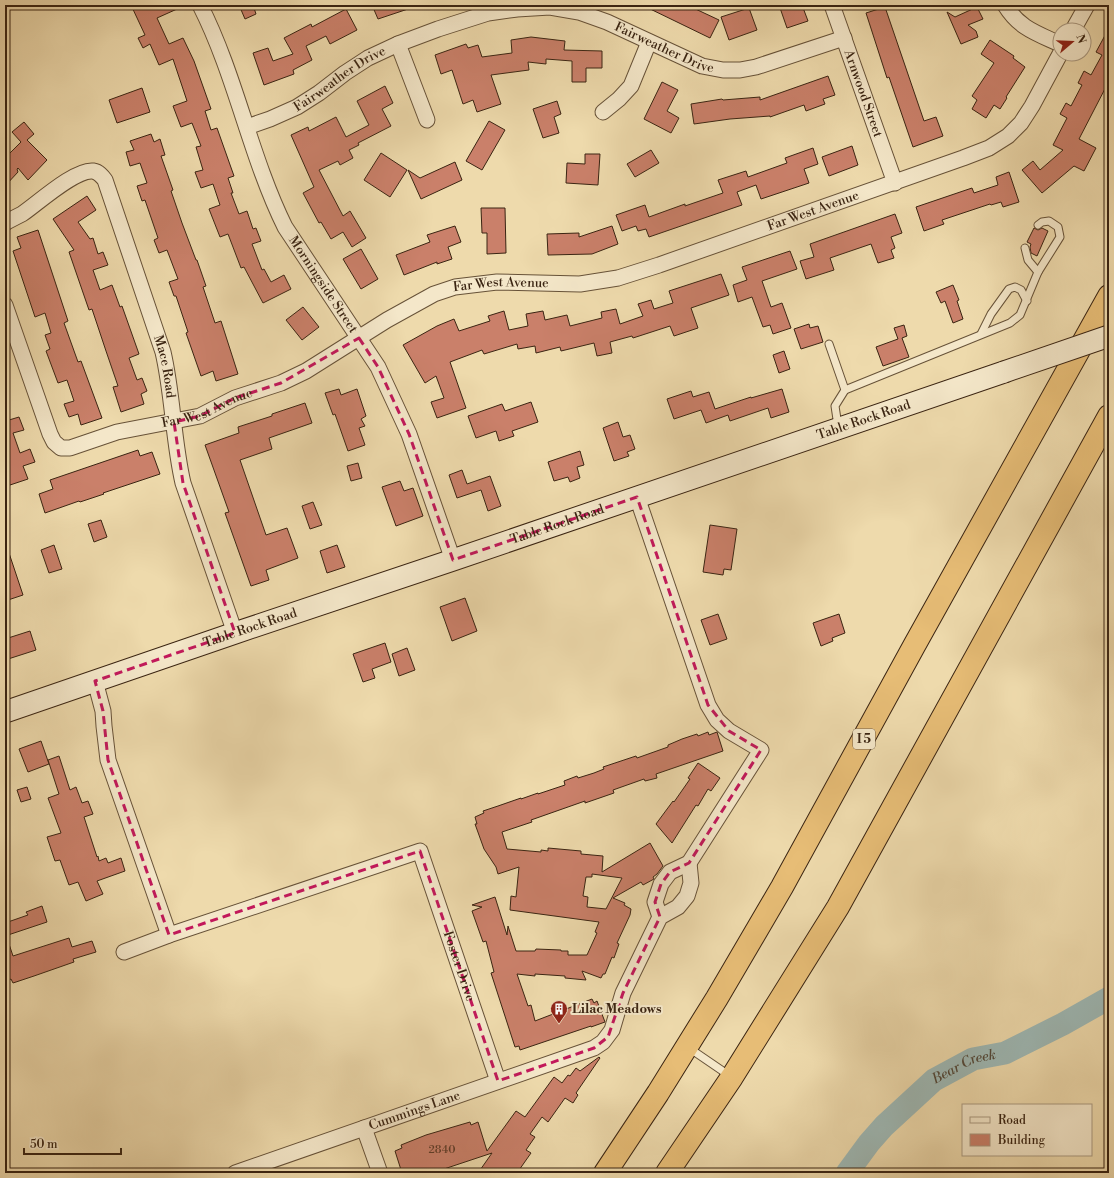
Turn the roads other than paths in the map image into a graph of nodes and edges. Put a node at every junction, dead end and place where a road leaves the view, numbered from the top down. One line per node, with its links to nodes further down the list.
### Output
1 (200, 5): 14 (street, Morningside Street)
2 (832, 5): 7 (street, Arnwood Street)
3 (1005, 5): 8 (street)
4 (1087, 5): 6 (street)
5 (550, 6): 9 (street, Fairweather Drive); 10 (street, Fairweather Drive)
6 (1077, 22)
7 (844, 38): 9 (street, Fairweather Drive); 15 (street, Arnwood Street)
8 (1052, 40)
9 (649, 42): 12 (street)
10 (398, 44): 13 (street); 14 (street, Fairweather Drive)
11 (1056, 62): 15 (street, Far West Avenue)
12 (603, 112)
13 (427, 120)
14 (247, 127): 25 (street, Morningside Street)
15 (895, 183): 25 (street, Far West Avenue)
16 (5, 223): 29 (street, Mace Road)
17 (1038, 225): 19 (lane)
18 (1024, 248): 19 (lane)
19 (1038, 272): 21 (lane)
20 (1109, 296): 40 (highway, I 5)
21 (1027, 301): 23 (lane); 23 (lane)
22 (5, 305): 29 (street, Far West Avenue)
23 (981, 334): 27 (lane)
24 (1109, 336): 30 (main road, Table Rock Road, bridge)
25 (359, 338): 29 (street, Far West Avenue); 32 (street, Morningside Street)
26 (829, 344): 27 (lane)
27 (845, 390): 30 (lane)
28 (1109, 416): 41 (highway)
29 (174, 422): 33 (street, Mace Road)
30 (838, 428): 31 (main road, Table Rock Road)
31 (637, 497): 32 (main road, Table Rock Road); 36 (street)
32 (453, 560): 33 (main road, Table Rock Road)
33 (235, 632): 34 (main road, Table Rock Road)
34 (95, 681): 35 (main road, Table Rock Road); 38 (street)
35 (5, 712)
36 (689, 863): 37 (street); 37 (street)
37 (660, 917): 42 (street, Cummings Lane)
38 (169, 935): 39 (street); 42 (street, Foster Drive)
39 (124, 952)
40 (686, 1046): 41 (lane); 46 (highway, I 5)
41 (732, 1077): 47 (highway)
42 (498, 1081): 43 (street, Cummings Lane)
43 (364, 1128): 44 (street, Cummings Lane); 45 (street)
44 (235, 1173)
45 (380, 1173)
46 (604, 1173)
47 (667, 1173)

